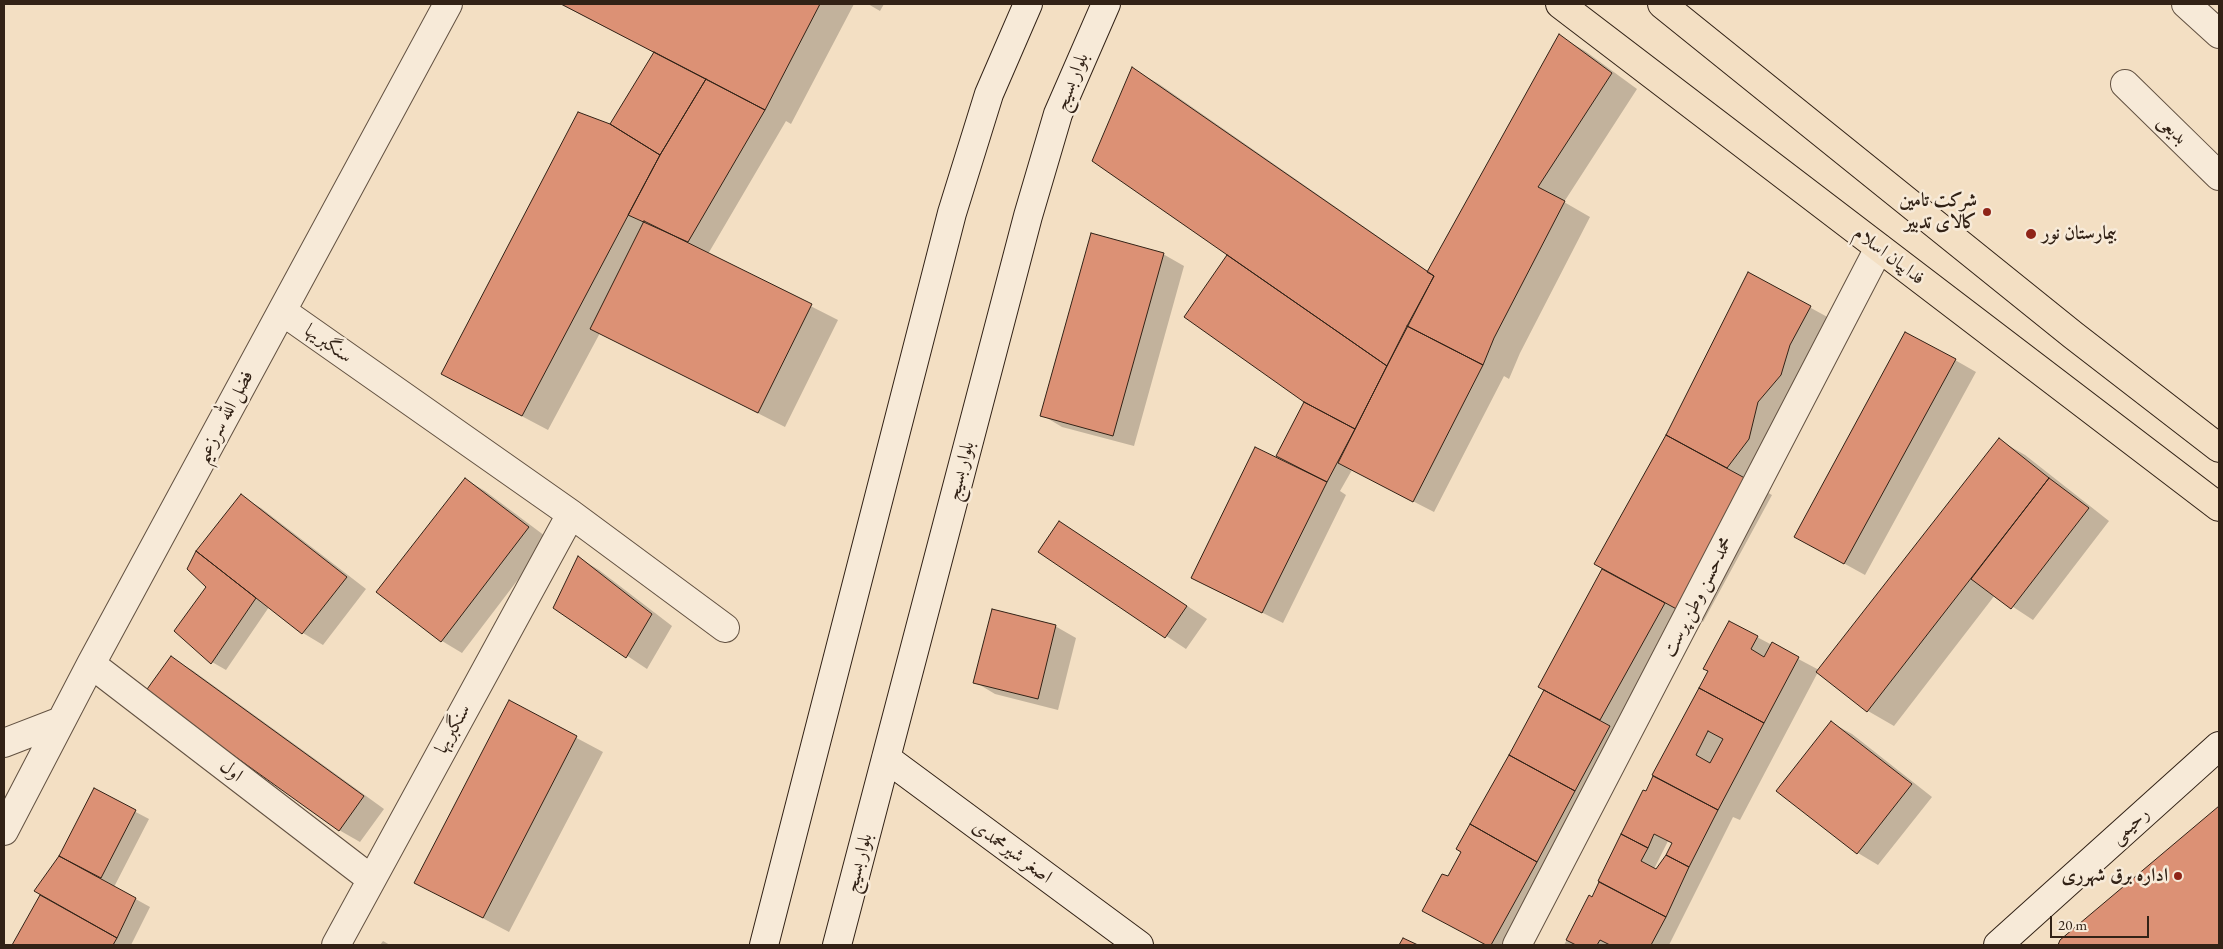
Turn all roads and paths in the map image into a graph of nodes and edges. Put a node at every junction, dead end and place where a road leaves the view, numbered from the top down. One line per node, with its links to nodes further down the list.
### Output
1 (448, 4): 11 (street, فضل الله سرزعیم)
2 (1028, 4): 24 (street)
3 (1106, 4): 20 (street, بلوار بسیج)
4 (1662, 4): 12 (main road)
5 (2186, 4): 7 (street)
6 (1571, 7): 10 (main road, فداییان اسلام)
7 (2219, 34)
8 (2125, 84): 9 (street, بدیعی)
9 (2219, 176)
10 (1879, 248): 13 (main road, فداییان اسلام); 27 (street, محمدحسن وطن پرست)
11 (282, 311): 14 (street, سنگبریها); 16 (street, فضل الله سرزعیم)
12 (2219, 448)
13 (2219, 506)
14 (571, 514): 15 (street, سنگبریها); 22 (street, سنگبریها)
15 (725, 628)
16 (91, 664): 17 (street, فضل الله سرزعیم); 22 (street, اول)
17 (61, 721): 18 (street); 21 (street, فضل الله سرزعیم)
18 (4, 743)
19 (2219, 746): 28 (street, رحیمی)
20 (886, 758): 25 (street, بلوار بسیج); 26 (street, اصغر شیرمحمدی)
21 (4, 831)
22 (371, 879): 23 (street, سنگبریها)
23 (336, 945)
24 (764, 945)
25 (837, 945)
26 (1139, 945)
27 (1517, 945)
28 (1998, 945)

